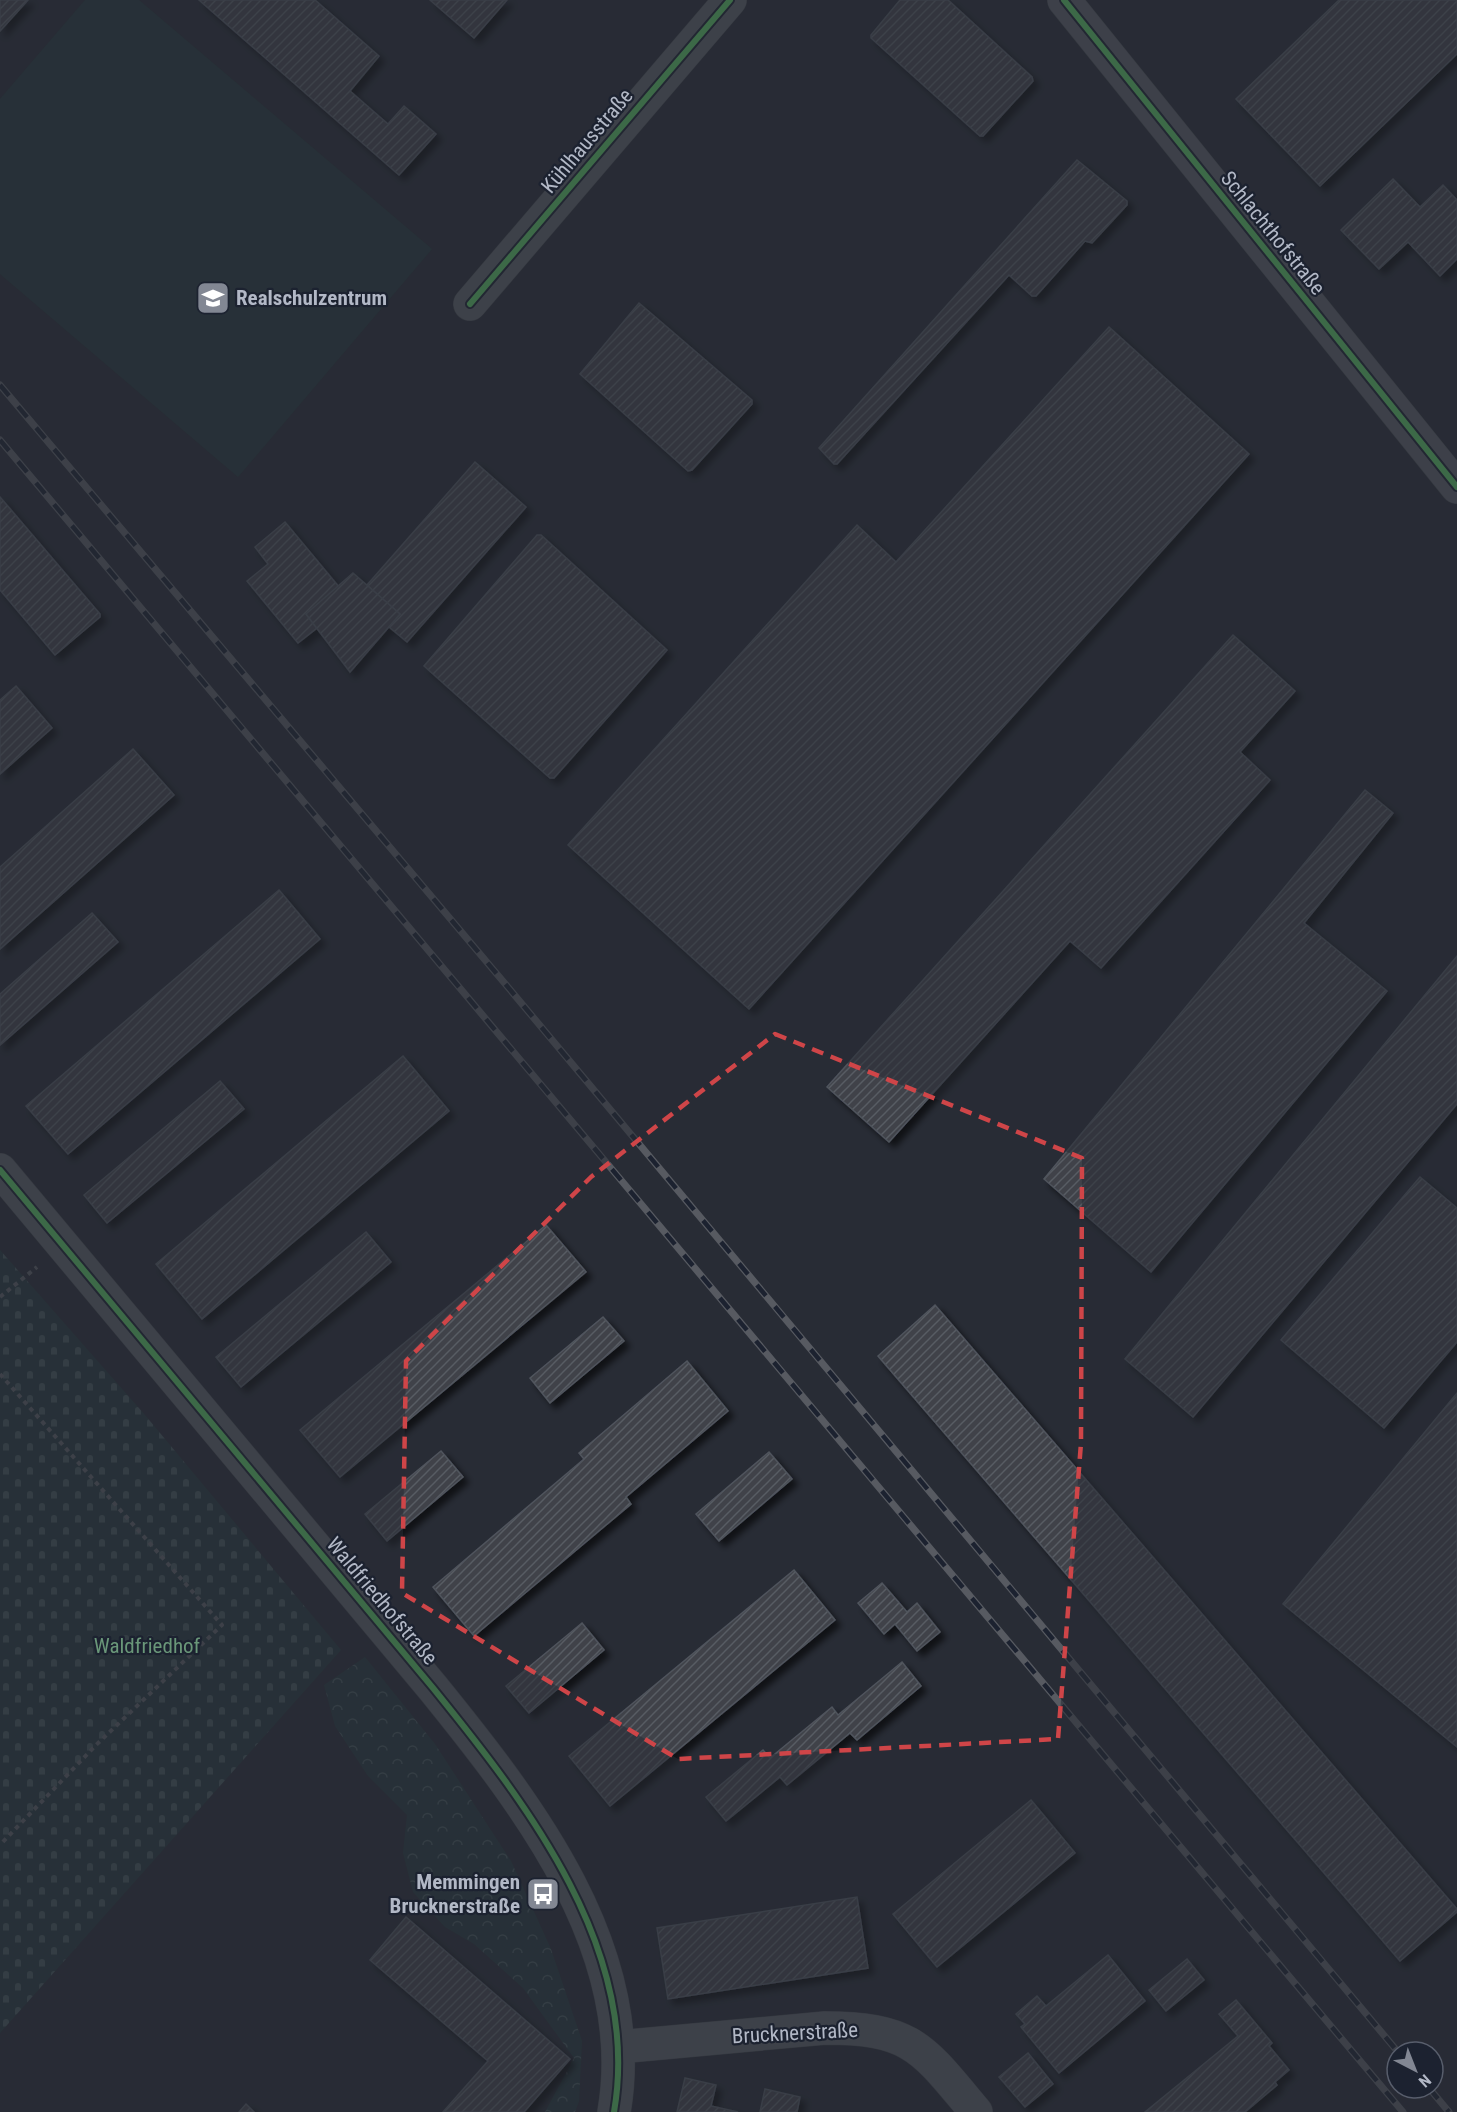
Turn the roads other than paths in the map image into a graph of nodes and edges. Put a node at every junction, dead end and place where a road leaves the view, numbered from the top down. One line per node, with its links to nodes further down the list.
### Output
1 (730, 0): 3 (street, Kühlhausstraße)
2 (1064, 0): 4 (street, Schlachthofstraße)
3 (470, 304)
4 (1457, 487)
5 (0, 1170): 6 (street, Waldfriedhofstraße)
6 (618, 2047): 7 (street, Waldfriedhofstraße); 8 (street, Brucknerstraße)
7 (614, 2112)
8 (976, 2112)

